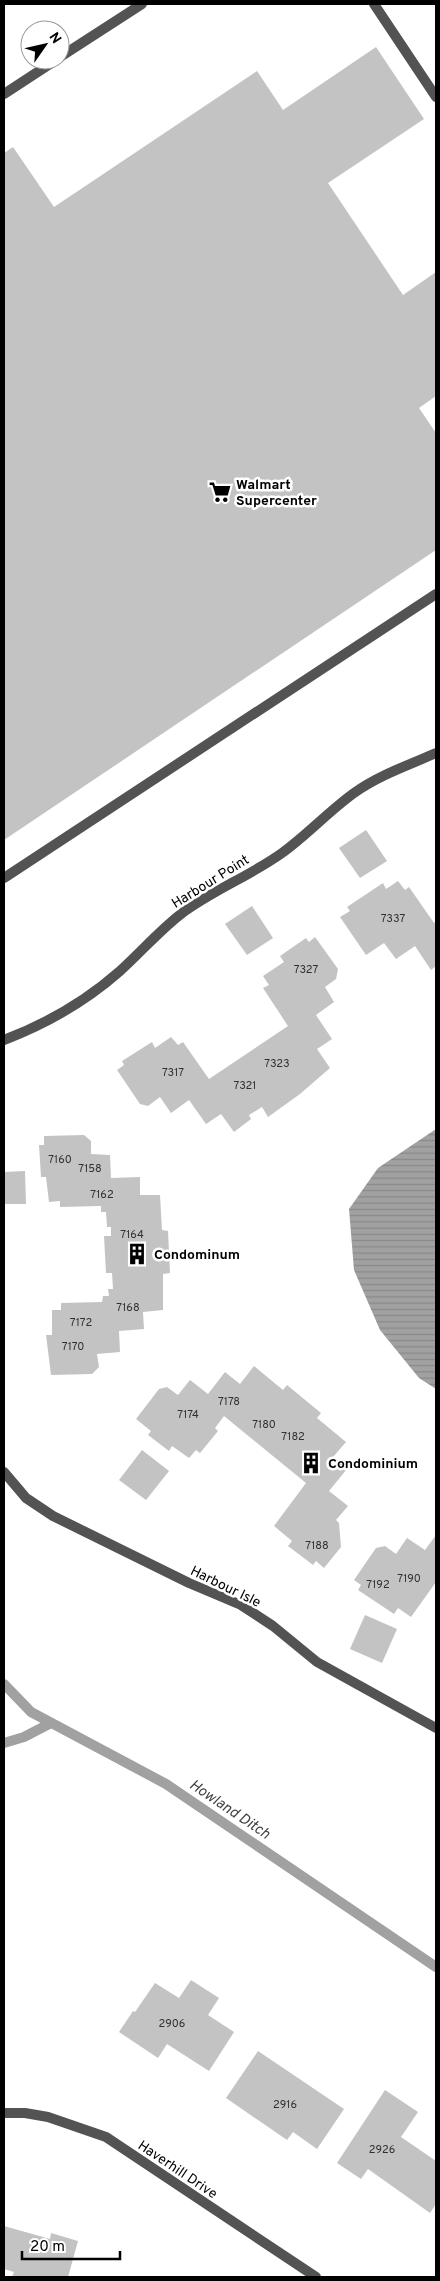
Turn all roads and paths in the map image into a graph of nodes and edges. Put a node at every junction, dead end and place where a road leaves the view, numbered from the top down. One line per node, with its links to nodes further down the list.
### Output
1 (142, 4): 3 (street)
2 (374, 4): 6 (street)
3 (70, 51)
4 (41, 70): 5 (street)
5 (4, 94)
6 (436, 97)
7 (436, 594): 9 (street)
8 (436, 753): 10 (street, Harbour Point)
9 (4, 878)
10 (4, 1040)
11 (4, 1472): 12 (street, Harbour Isle)
12 (436, 1728)
13 (8, 2113): 14 (street, Haverhill Drive)
14 (316, 2277)

